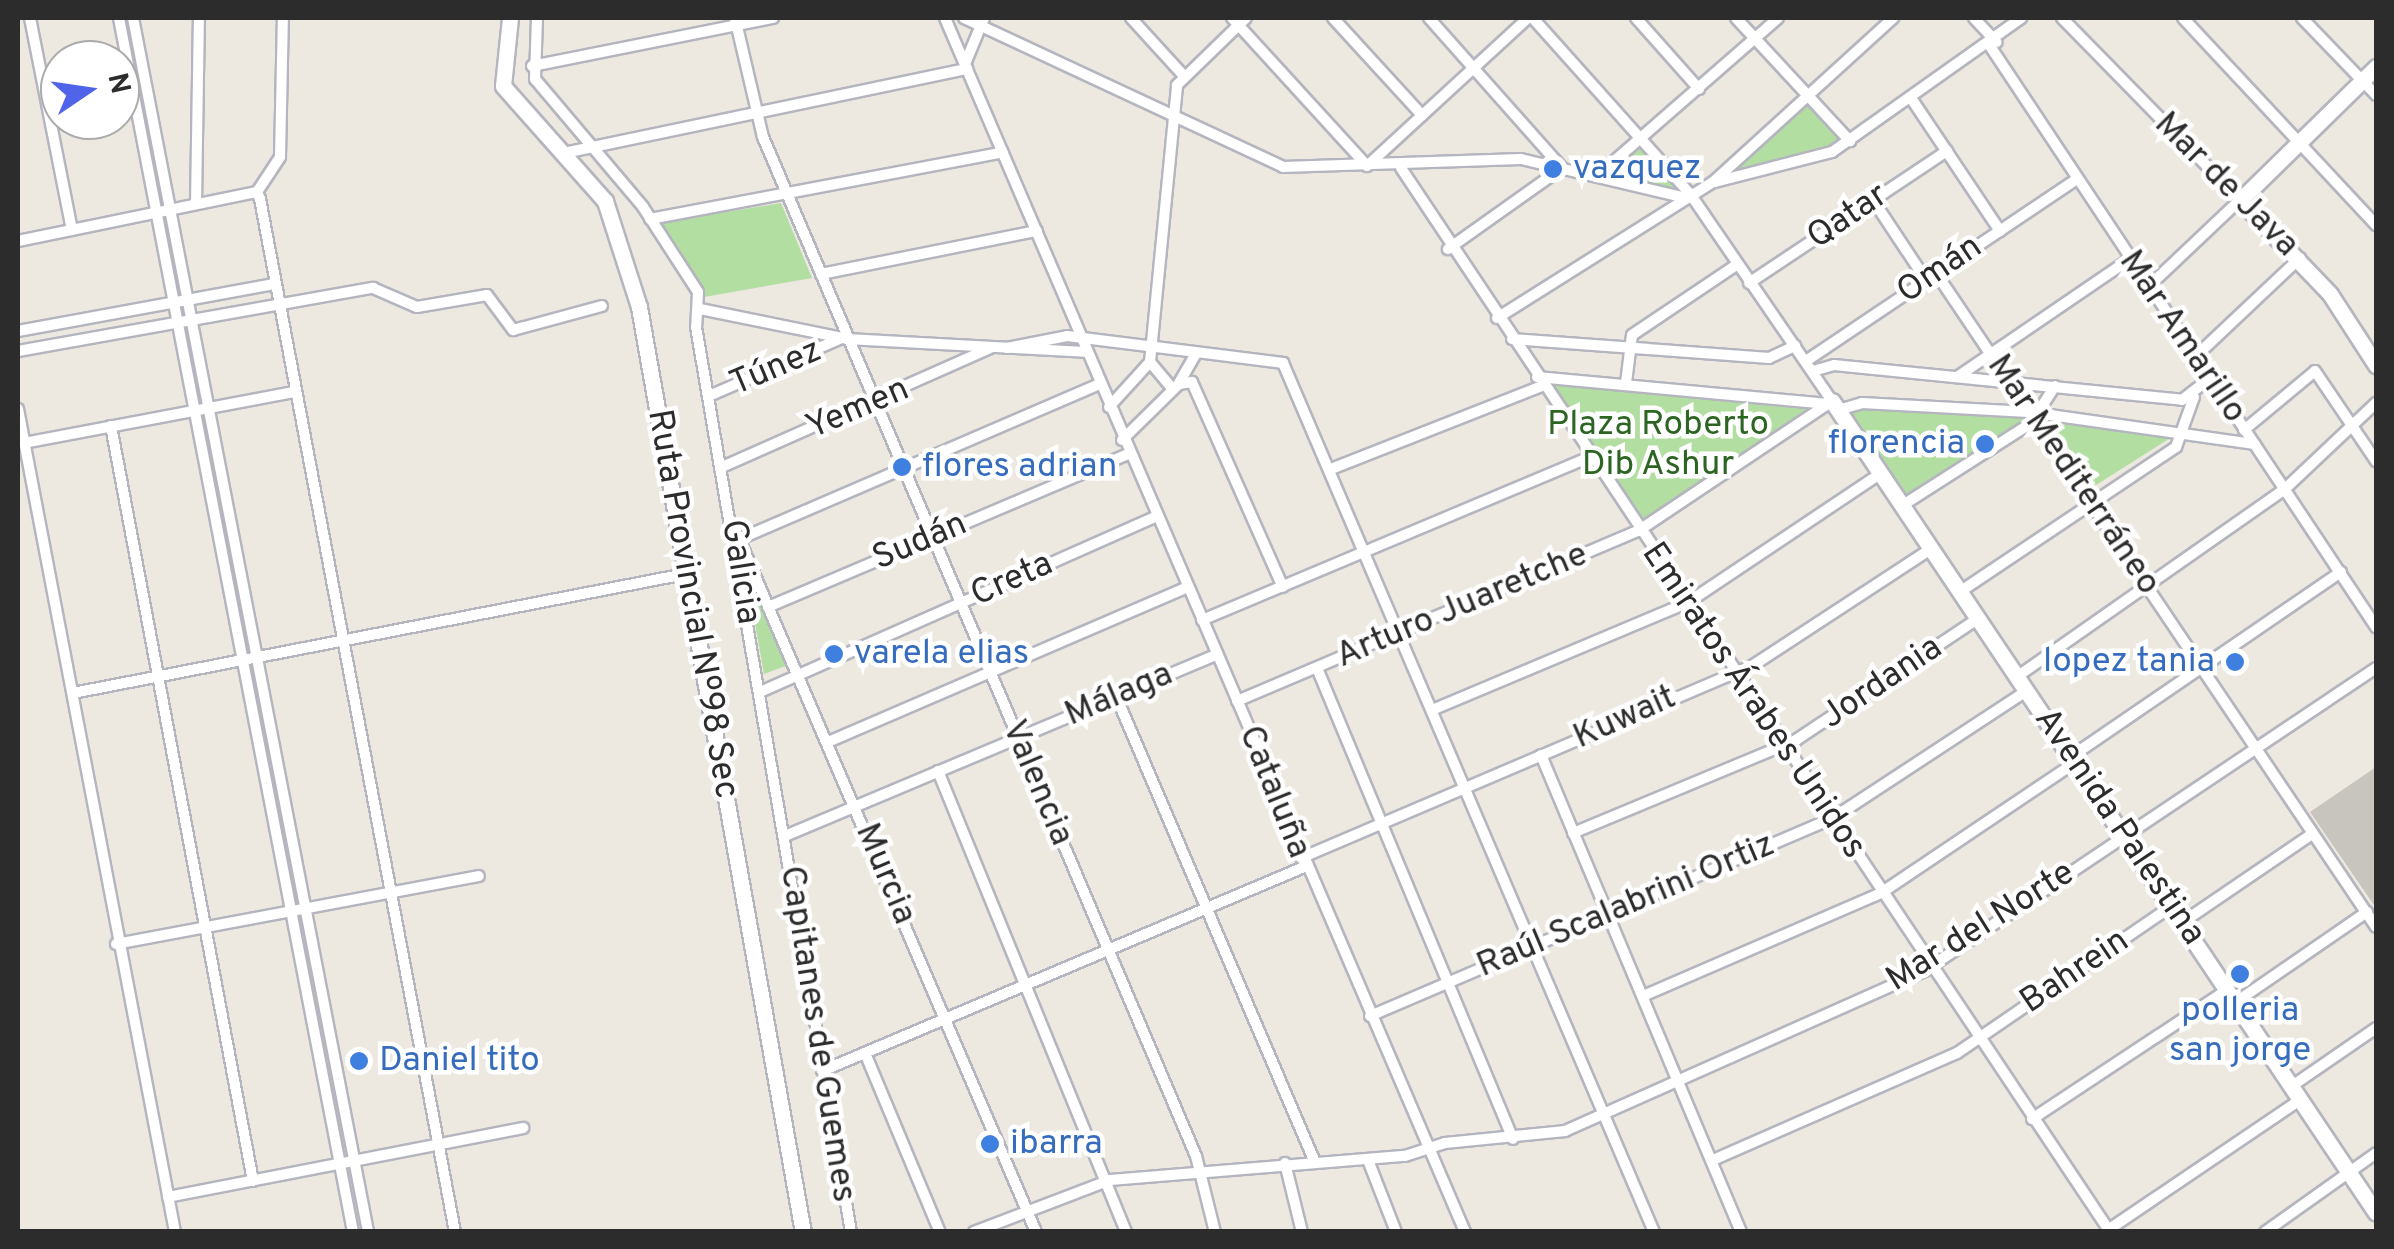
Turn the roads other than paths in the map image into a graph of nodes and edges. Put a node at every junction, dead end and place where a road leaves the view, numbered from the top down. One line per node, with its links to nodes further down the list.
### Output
1 (30, 18): 65 (street)
2 (119, 18): 62 (street)
3 (134, 18): 61 (street)
4 (199, 18): 60 (street)
5 (283, 18): 55 (street)
6 (510, 18): 48 (street, Ruta Provincial Nº98 Sec)
7 (537, 18): 30 (street)
8 (774, 18): 25 (street)
9 (948, 18): 29 (street, Cataluña)
10 (964, 18): 26 (street)
11 (1131, 18): 33 (street)
12 (1333, 18): 40 (street)
13 (1428, 18): 32 (street)
14 (1531, 18): 32 (street); 42 (street, Avenida Palestina)
15 (1636, 18): 35 (street)
16 (1736, 18): 27 (street)
17 (1778, 18): 27 (street)
18 (1894, 18): 37 (street)
19 (1974, 18): 28 (street, Mar Amarillo)
20 (2021, 18): 28 (street)
21 (2062, 18): 59 (street, Mar de Java)
22 (2183, 18): 44 (street)
23 (2302, 18): 34 (street)
24 (1239, 20): 33 (street); 49 (street)
25 (736, 21): 30 (street); 39 (street, Valencia)
26 (983, 22): 29 (street); 41 (street)
27 (1756, 39): 35 (street); 37 (street)
28 (1993, 44): 38 (street); 53 (street, Mar Amarillo)
29 (967, 64): 39 (street); 46 (street, Cataluña)
30 (532, 66): 45 (street, Galicia)
31 (2376, 66): 34 (street)
32 (1474, 68): 40 (street); 51 (street)
33 (1182, 75): 41 (street)
34 (2362, 80): 36 (street); 44 (street)
35 (1699, 89): 42 (street)
36 (2376, 95)
37 (1806, 96): 43 (street); 54 (street)
38 (1911, 98): 43 (street); 47 (street)
39 (754, 111): 45 (street); 56 (street, Valencia)
40 (1422, 115): 49 (street)
41 (1170, 122): 49 (street); 98 (street)
42 (1645, 139): 52 (street); 57 (street, Avenida Palestina)
43 (1850, 141): 54 (street)
44 (2300, 142): 59 (street); 64 (street)
45 (590, 144): 48 (street); 63 (street, Galicia)
46 (1002, 152): 56 (street); 67 (street, Cataluña)
47 (1946, 152): 58 (street, Qatar); 66 (street)
48 (564, 153): 144 (street, Ruta Provincial Nº98 Sec)
49 (1368, 166): 50 (street)
50 (1401, 168): 51 (street); 69 (street, Emiratos Árabes Unidos)
51 (1562, 168): 52 (street); 69 (street)
52 (1597, 176): 57 (street)
53 (2075, 180): 66 (street, Omán); 71 (street, Mar Amarillo)
54 (1714, 182): 57 (street)
55 (257, 192): 60 (street); 76 (street)
56 (787, 193): 63 (street); 73 (street, Valencia)
57 (1687, 196): 72 (street, Avenida Palestina); 83 (street)
58 (1872, 200): 74 (street, Mar Mediterráneo); 75 (street, Qatar)
59 (2240, 200): 70 (street, Mar de Java); 77 (street)
60 (196, 204): 61 (street)
61 (168, 210): 62 (street); 78 (street)
62 (155, 214): 65 (street); 79 (street)
63 (650, 219): 82 (street, Galicia)
64 (2376, 225)
65 (72, 230): 68 (street)
66 (2000, 230): 74 (street, Omán)
67 (1037, 231): 73 (street); 88 (street, Cataluña)
68 (18, 241)
69 (1448, 249): 83 (street, Emiratos Árabes Unidos)
70 (2300, 258): 99 (street); 100 (street, Mar de Java)
71 (2130, 259): 77 (street, Mar Amarillo); 97 (street)
72 (1736, 264): 75 (street, Avenida Palestina); 90 (street)
73 (821, 274): 87 (street, Valencia)
74 (1931, 276): 97 (street, Mar Mediterráneo); 101 (street, Omán)
75 (1749, 283): 91 (street, Avenida Palestina)
76 (273, 284): 78 (street); 81 (street)
77 (2149, 286): 99 (street, Mar Amarillo)
78 (187, 297): 79 (street); 85 (street)
79 (174, 300): 84 (street); 86 (street)
80 (602, 306): 81 (street)
81 (278, 307): 85 (street); 110 (street)
82 (700, 309): 87 (street); 111 (street, Galicia)
83 (1498, 318): 89 (street, Emiratos Árabes Unidos)
84 (178, 320): 85 (street); 94 (street); 117 (street)
85 (192, 321): 117 (street)
86 (18, 331)
87 (845, 338): 92 (street); 111 (street, Túnez); 113 (street, Valencia)
88 (1081, 339): 93 (street); 95 (street, Cataluña); 98 (street)
89 (1512, 340): 90 (street); 105 (street, Emiratos Árabes Unidos)
90 (1626, 346): 91 (street); 107 (street)
91 (1795, 346): 101 (street, Avenida Palestina)
92 (991, 347): 93 (street); 113 (street, Yemen)
93 (1007, 348): 95 (street)
94 (18, 351)
95 (1086, 352): 106 (street, Cataluña)
96 (1196, 354): 98 (street); 109 (street); 131 (street)
97 (1993, 354): 102 (street); 104 (street, Mar Mediterráneo)
98 (1150, 356): 109 (street); 116 (street)
99 (2196, 356): 103 (street, Mar Amarillo)
100 (2376, 365)
101 (1809, 366): 102 (street); 115 (street, Avenida Palestina)
102 (1958, 377): 104 (street)
103 (2209, 379): 112 (street); 122 (street, Mar Amarillo)
104 (2004, 381): 108 (street); 119 (street, Mar Mediterráneo)
105 (1540, 382): 107 (street); 128 (street, Emiratos Árabes Unidos); 131 (street)
106 (1099, 384): 116 (street, Cataluña); 132 (street)
107 (1626, 384): 115 (street)
108 (2055, 386): 112 (street); 119 (street)
109 (1176, 387): 124 (street); 146 (street)
110 (294, 392): 117 (street); 156 (street)
111 (709, 396): 130 (street, Galicia)
112 (2194, 397): 123 (street)
113 (875, 403): 130 (street, Yemen); 132 (street, Valencia)
114 (2376, 403): 120 (street)
115 (1832, 405): 119 (street); 133 (street, Avenida Palestina); 138 (street, Arturo Juaretche)
116 (1110, 407): 124 (street, Cataluña)
117 (202, 408): 121 (street); 158 (street); 159 (street)
118 (18, 409): 125 (street)
119 (2034, 415): 123 (street); 135 (street, Mar Mediterráneo); 136 (street)
120 (2353, 424): 122 (street); 129 (street); 134 (street)
121 (111, 426): 125 (street); 166 (street)
122 (2244, 430): 126 (street, Mar Amarillo)
123 (2184, 434): 126 (street); 135 (street, Jordania)
124 (1122, 440): 127 (street, Cataluña)
125 (24, 443): 170 (street)
126 (2255, 444): 134 (street, Mar Amarillo)
127 (1128, 454): 137 (street, Cataluña); 139 (street, Sudán)
128 (1589, 457): 138 (street, Emiratos Árabes Unidos); 142 (street)
129 (2376, 461)
130 (722, 467): 140 (street, Galicia)
131 (1331, 469): 142 (street)
132 (904, 470): 139 (street, Valencia); 140 (street)
133 (1880, 473): 136 (street, Avenida Palestina); 150 (street)
134 (2286, 488): 143 (street, Mar Amarillo); 145 (street)
135 (2092, 503): 145 (street, Mar Mediterráneo); 148 (street, Jordania)
136 (1903, 505): 141 (street, Avenida Palestina)
137 (1155, 517): 147 (street, Cataluña); 149 (street, Creta)
138 (1638, 531): 150 (street, Emiratos Árabes Unidos); 155 (street, Arturo Juaretche)
139 (933, 536): 149 (street, Valencia); 151 (street, Sudán)
140 (736, 540): 151 (street, Murcia); 169 (street, Galicia)
141 (1932, 548): 148 (street, Avenida Palestina); 164 (street, Kuwait)
142 (1366, 550): 146 (street); 155 (street)
143 (2342, 572): 154 (street, Mar Amarillo); 160 (street)
144 (684, 574): 156 (street); 244 (street, Ruta Provincial Nº98 Sec)
145 (2147, 586): 160 (street, Mar Mediterráneo); 167 (street)
146 (1284, 587): 153 (street)
147 (1184, 588): 153 (street, Cataluña); 163 (street)
148 (1961, 591): 152 (street, Avenida Palestina)
149 (960, 602): 163 (street, Valencia); 165 (street, Creta)
150 (1687, 603): 164 (street, Emiratos Árabes Unidos); 173 (street)
151 (768, 607): 165 (street, Murcia)
152 (1979, 618): 167 (street, Avenida Palestina); 176 (street, Jordania)
153 (1202, 620): 157 (street, Cataluña)
154 (2376, 626)
155 (1400, 632): 161 (street, Arturo Juaretche); 173 (street)
156 (338, 644): 158 (street); 192 (street)
157 (1217, 654): 171 (street, Málaga); 172 (street, Cataluña)
158 (259, 657): 159 (street); 194 (street)
159 (241, 661): 166 (street); 196 (street)
160 (2201, 666): 177 (street, Mar Mediterráneo); 179 (street)
161 (1317, 668): 172 (street, Arturo Juaretche); 184 (street)
162 (2376, 668): 177 (street, Mar del Norte)
163 (990, 671): 174 (street, Valencia); 175 (street)
164 (1736, 672): 176 (street, Emiratos Árabes Unidos); 178 (street, Kuwait)
165 (798, 674): 169 (street, Creta); 175 (street, Murcia)
166 (156, 676): 170 (street); 201 (street)
167 (2018, 676): 168 (street, Avenida Palestina)
168 (2028, 690): 179 (street, Avenida Palestina); 183 (street, Raúl Scalabrini Ortiz)
169 (760, 692): 187 (street, Galicia)
170 (73, 693): 202 (street)
171 (1116, 696): 174 (street, Málaga); 195 (street)
172 (1237, 701): 189 (street, Cataluña)
173 (1432, 710): 181 (street)
174 (1018, 738): 180 (street, Málaga); 204 (street, Valencia)
175 (828, 742): 182 (street, Murcia)
176 (1784, 745): 183 (street, Emiratos Árabes Unidos); 185 (street, Jordania)
177 (2257, 751): 186 (street, Mar Mediterráneo); 188 (street, Mar del Norte)
178 (1541, 755): 181 (street, Kuwait); 185 (street)
179 (2074, 759): 188 (street, Avenida Palestina); 191 (street)
180 (938, 771): 182 (street, Málaga); 207 (street)
181 (1466, 786): 184 (street, Kuwait); 203 (street)
182 (856, 806): 187 (street, Málaga); 211 (street, Murcia)
183 (1832, 818): 191 (street, Emiratos Árabes Unidos); 198 (street, Raúl Scalabrini Ortiz)
184 (1386, 822): 189 (street, Kuwait); 206 (street)
185 (1573, 833): 198 (street)
186 (2312, 834): 197 (street, Mar Mediterráneo); 199 (street)
187 (785, 836): 215 (street, Capitanes de Guemes)
188 (2126, 837): 193 (street, Avenida Palestina); 205 (street, Mar del Norte)
189 (1303, 862): 195 (street, Kuwait); 210 (street, Cataluña)
190 (479, 876): 192 (street)
191 (1881, 893): 205 (street, Emiratos Árabes Unidos); 208 (street)
192 (389, 894): 194 (street); 222 (street)
193 (2172, 906): 199 (street, Avenida Palestina); 213 (street, Bahrein)
194 (306, 909): 196 (street); 228 (street)
195 (1206, 909): 204 (street, Kuwait); 225 (street)
196 (292, 911): 201 (street); 230 (street)
197 (2366, 912): 200 (street, Mar Mediterráneo); 209 (street)
198 (1607, 914): 203 (street, Raúl Scalabrini Ortiz); 208 (street)
199 (2183, 922): 209 (street, Avenida Palestina)
200 (2376, 926)
201 (204, 928): 202 (street); 234 (street)
202 (116, 944): 235 (street)
203 (1533, 946): 206 (street, Raúl Scalabrini Ortiz); 218 (street)
204 (1107, 952): 207 (street, Kuwait); 231 (street, Valencia)
205 (1931, 966): 213 (street, Emiratos Árabes Unidos); 216 (street, Mar del Norte)
206 (1451, 982): 210 (street, Raúl Scalabrini Ortiz); 221 (street)
207 (1027, 984): 211 (street, Kuwait); 233 (street)
208 (1643, 996): 216 (street)
209 (2232, 996): 217 (street, Avenida Palestina); 219 (street)
210 (1370, 1016): 223 (street, Cataluña)
211 (947, 1020): 214 (street, Kuwait); 236 (street, Murcia)
212 (2376, 1028): 217 (street)
213 (1979, 1037): 219 (street, Emiratos Árabes Unidos); 227 (street, Bahrein)
214 (865, 1053): 215 (street, Kuwait); 246 (street)
215 (822, 1071): 245 (street, Capitanes de Guemes)
216 (1678, 1078): 218 (street, Mar del Norte); 227 (street)
217 (2296, 1093): 232 (street, Avenida Palestina); 238 (street)
218 (1605, 1112): 221 (street, Mar del Norte); 254 (street)
219 (2032, 1118): 238 (street, Emiratos Árabes Unidos)
220 (523, 1128): 222 (street)
221 (1513, 1139): 223 (street, Mar del Norte)
222 (438, 1144): 228 (street); 243 (street)
223 (1427, 1148): 226 (street, Mar del Norte); 253 (street, Cataluña)
224 (2376, 1152): 232 (street)
225 (1314, 1160): 226 (street, Mar del Norte); 229 (street, Mar del Norte)
226 (1368, 1160): 252 (street)
227 (1713, 1160): 239 (street)
228 (354, 1162): 230 (street); 242 (street)
229 (1284, 1163): 231 (street, Mar del Norte); 251 (street)
230 (340, 1165): 234 (street); 241 (street)
231 (1200, 1170): 233 (street, Mar del Norte); 250 (street, Valencia)
232 (2350, 1174): 237 (street, Avenida Palestina); 255 (street)
233 (1110, 1180): 236 (street, Mar del Norte); 249 (street)
234 (253, 1181): 235 (street)
235 (168, 1196): 240 (street)
236 (1028, 1206): 247 (street, Mar del Norte); 248 (street, Murcia)
237 (2376, 1213)
238 (2109, 1230)
239 (1740, 1231)
240 (175, 1232)
241 (353, 1232)
242 (368, 1232)
243 (455, 1232)
244 (803, 1232)
245 (851, 1232)
246 (940, 1232)
247 (974, 1232)
248 (1036, 1232)
249 (1126, 1232)
250 (1216, 1232)
251 (1302, 1232)
252 (1396, 1232)
253 (1465, 1232)
254 (1654, 1232)
255 (2265, 1232)

